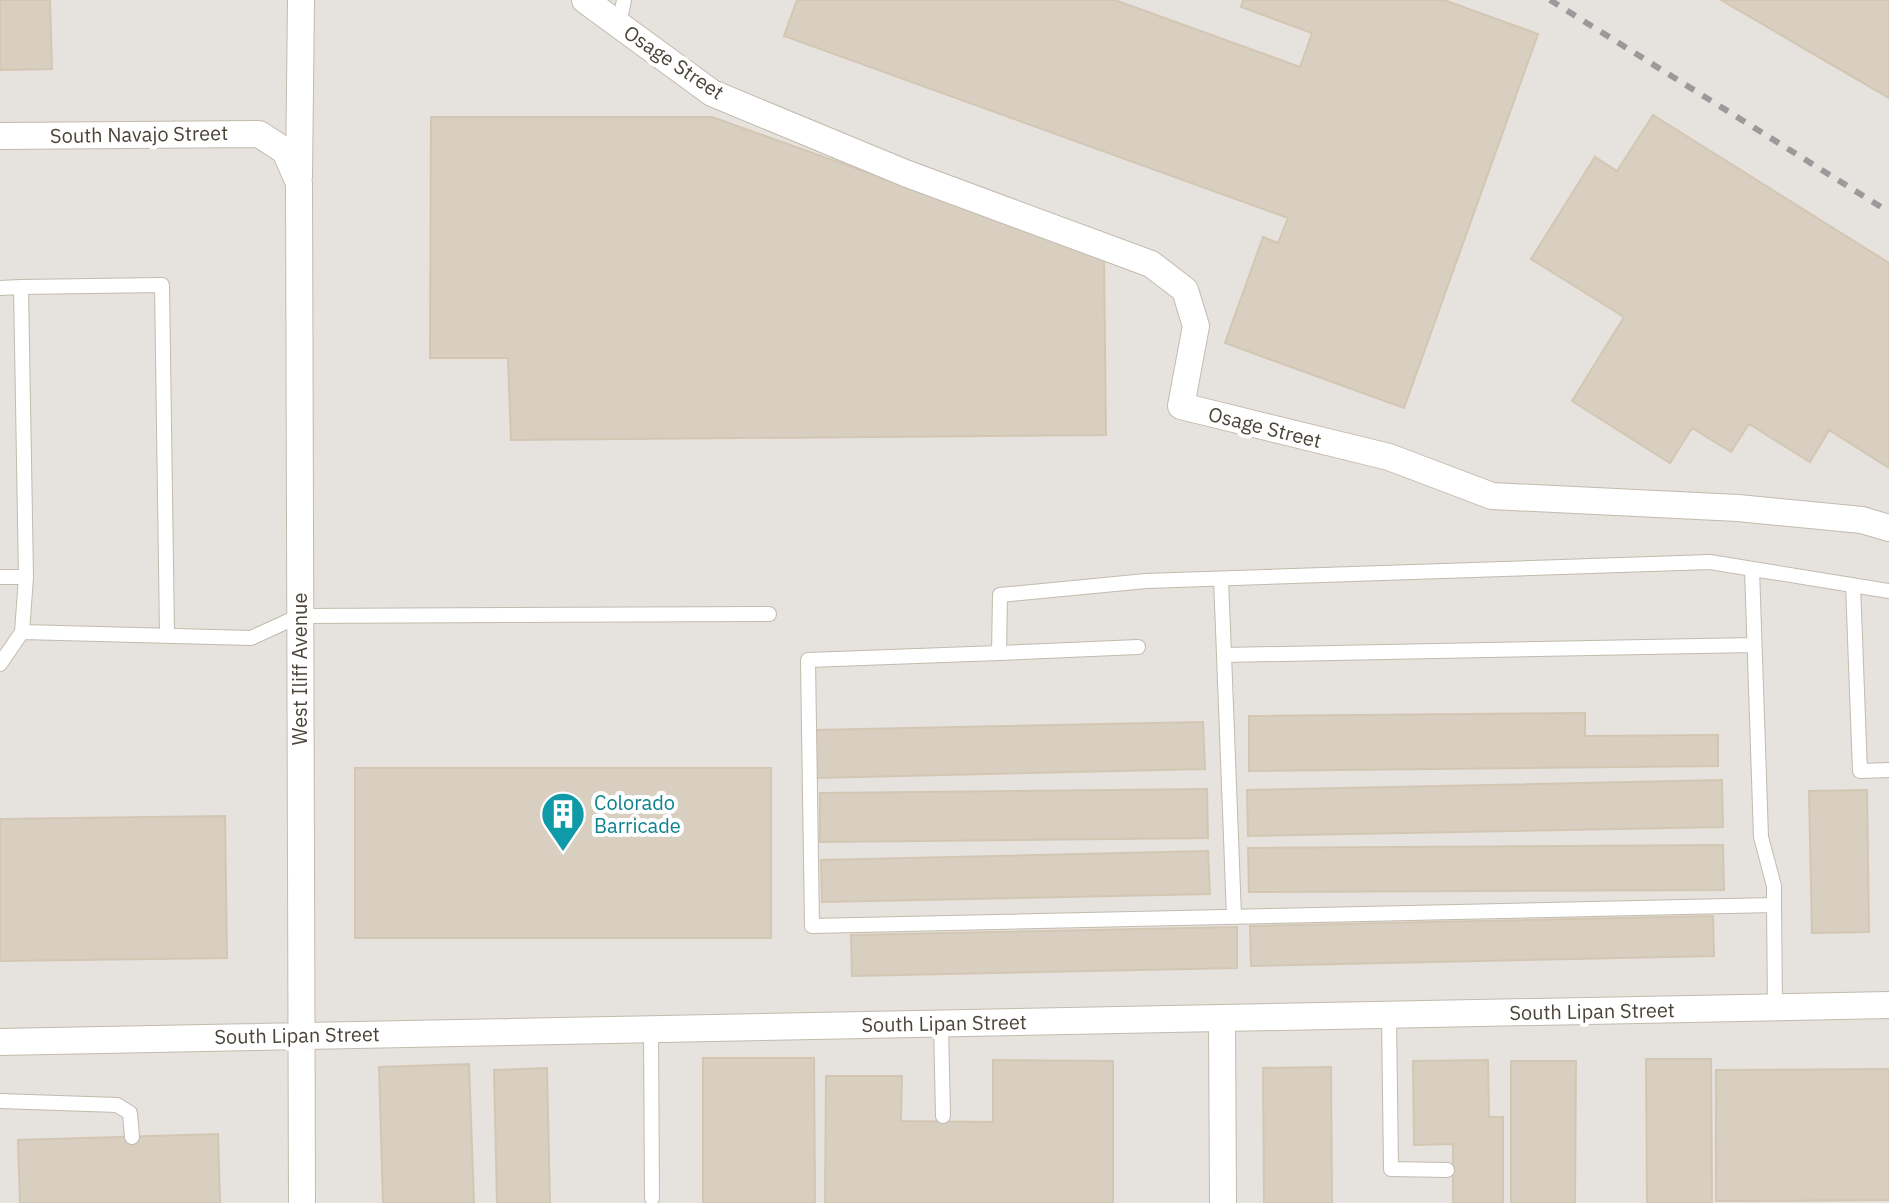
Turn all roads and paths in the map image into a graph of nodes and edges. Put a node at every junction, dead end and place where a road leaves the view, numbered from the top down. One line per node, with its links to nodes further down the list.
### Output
1 (301, 0): 6 (street)
2 (585, 0): 3 (street, Osage Street)
3 (622, 13): 9 (street, Osage Street)
4 (0, 136): 5 (street, South Navajo Street)
5 (275, 143): 6 (street, West Iliff Avenue)
6 (299, 183): 17 (street, West Iliff Avenue)
7 (21, 287): 8 (lane); 12 (lane); 19 (lane)
8 (0, 288)
9 (1889, 528)
10 (1752, 569): 13 (lane); 14 (lane); 20 (lane)
11 (0, 577): 12 (lane)
12 (26, 577): 18 (lane)
13 (1221, 579): 22 (lane); 23 (lane)
14 (1853, 585): 15 (lane); 25 (lane)
15 (1889, 591)
16 (769, 614): 17 (lane)
17 (299, 616): 19 (lane); 34 (street, West Iliff Avenue)
18 (22, 632): 19 (lane); 24 (lane)
19 (167, 635)
20 (1754, 645): 23 (lane); 26 (lane)
21 (1138, 647): 22 (lane)
22 (999, 653): 27 (lane)
23 (1224, 655): 27 (lane)
24 (0, 664)
25 (1889, 770)
26 (1774, 905): 27 (lane); 29 (lane)
27 (1234, 916)
28 (1889, 1005): 29 (street, South Lipan Street)
29 (1775, 1008): 30 (street, South Lipan Street)
30 (1389, 1015): 31 (street, South Lipan Street); 39 (lane)
31 (1222, 1019): 32 (street, South Lipan Street); 42 (street)
32 (941, 1024): 33 (street, South Lipan Street); 37 (lane)
33 (651, 1029): 34 (street, South Lipan Street); 40 (lane)
34 (301, 1035): 35 (street, South Lipan Street); 41 (street, West Iliff Avenue)
35 (0, 1042)
36 (0, 1101): 38 (lane)
37 (943, 1116)
38 (132, 1137)
39 (1447, 1170)
40 (652, 1198)
41 (302, 1203)
42 (1223, 1203)

